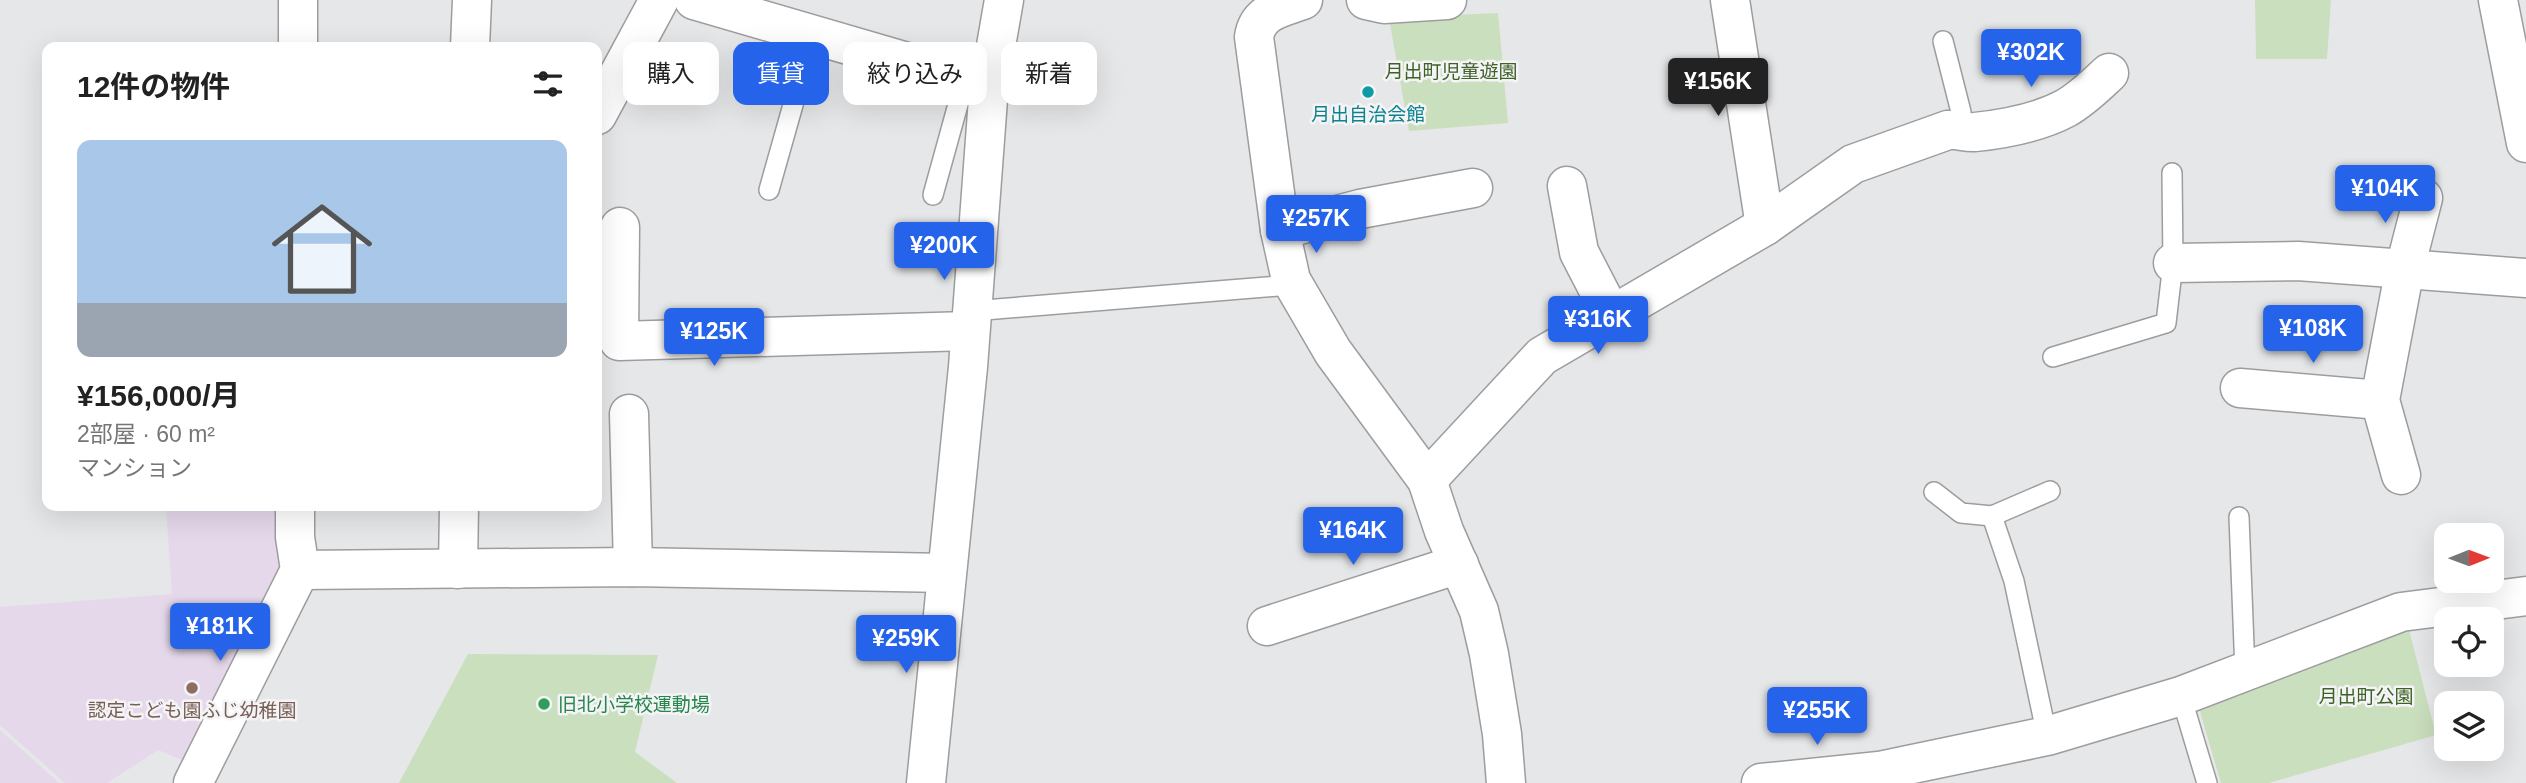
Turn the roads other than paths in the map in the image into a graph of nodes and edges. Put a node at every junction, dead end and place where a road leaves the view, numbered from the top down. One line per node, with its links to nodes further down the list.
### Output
1 (298, 0): 13 (street)
2 (472, 0): 14 (street)
3 (659, 0): 20 (street)
4 (694, 0): 11 (street)
5 (1004, 0): 16 (street)
6 (1303, 0): 31 (street)
7 (1366, 0): 8 (street)
8 (1447, 0)
9 (1730, 0): 29 (street)
10 (2498, 0): 22 (street)
11 (813, 34): 15 (street); 26 (lane)
12 (1943, 41): 21 (lane)
13 (298, 42)
14 (470, 42)
15 (843, 43)
16 (987, 52)
17 (2109, 72): 21 (street)
18 (968, 105): 27 (lane)
19 (976, 105): 38 (street)
20 (602, 128)
21 (1956, 129): 29 (street)
22 (2526, 144)
23 (2172, 173): 32 (lane)
24 (1567, 186): 37 (street)
25 (1473, 188): 31 (street)
26 (769, 190)
27 (933, 195)
28 (2423, 198): 34 (street)
29 (1765, 226): 37 (street)
30 (620, 227): 33 (street)
31 (1280, 230): 44 (street)
32 (2173, 263): 34 (street); 39 (lane)
33 (608, 266): 38 (street)
34 (2405, 268): 35 (street); 41 (street)
35 (2526, 278)
36 (1278, 286): 38 (lane)
37 (1611, 314): 44 (street)
38 (970, 321): 55 (street)
39 (2053, 357)
40 (2240, 388): 41 (street)
41 (2380, 400): 43 (street)
42 (629, 414): 52 (street)
43 (2401, 475)
44 (1427, 480): 51 (street)
45 (2050, 491): 49 (lane)
46 (1934, 492): 49 (lane)
47 (295, 511): 53 (street)
48 (458, 511): 54 (street)
49 (1992, 516): 60 (lane)
50 (2239, 517): 58 (lane)
51 (1459, 564): 57 (street); 64 (street)
52 (633, 567): 54 (street); 55 (street)
53 (300, 569): 54 (street); 62 (street)
54 (458, 569)
55 (946, 572): 63 (street)
56 (2526, 596): 58 (street)
57 (1267, 626)
58 (2245, 672): 59 (street)
59 (2181, 696): 60 (street); 66 (lane)
60 (2047, 736): 61 (street)
61 (1880, 777): 65 (street)
62 (193, 783)
63 (926, 783)
64 (1506, 783)
65 (1761, 783)
66 (2207, 783)

